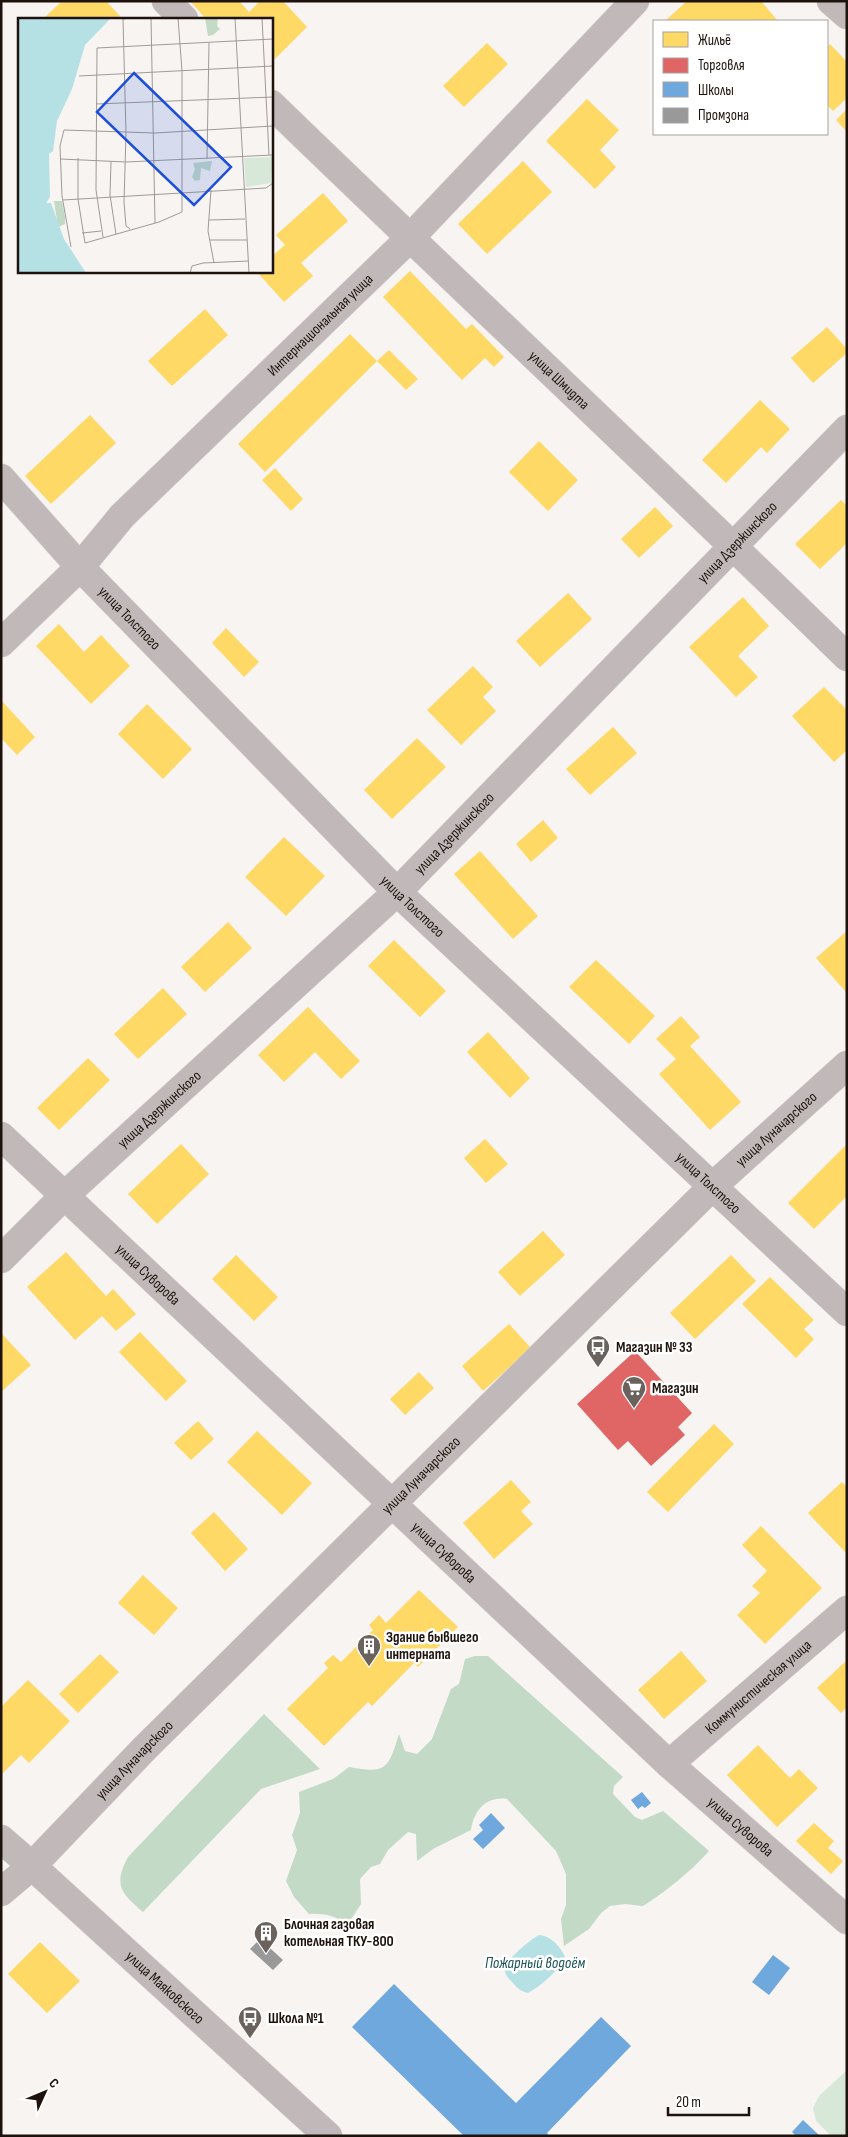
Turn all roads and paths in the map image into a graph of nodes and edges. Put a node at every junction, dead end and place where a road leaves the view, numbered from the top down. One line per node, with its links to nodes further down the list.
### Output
1 (166, 1): 5 (street)
2 (635, 1): 7 (street, Интернациональная улица)
3 (831, 1): 4 (street)
4 (847, 15)
5 (183, 18)
6 (272, 105): 7 (street, улица Шмидта)
7 (410, 238): 10 (street, улица Шмидта); 11 (street, Интернациональная улица)
8 (847, 429): 10 (street, улица Дзержинского)
9 (1, 478): 11 (street, улица Толстого)
10 (733, 546): 13 (street, улица Шмидта); 14 (street, улица Дзержинского)
11 (80, 567): 12 (street, Интернациональная улица); 14 (street, улица Толстого)
12 (1, 643)
13 (847, 657)
14 (397, 892): 17 (street, улица Толстого); 18 (street, улица Дзержинского)
15 (847, 1065): 17 (street, улица Луначарского)
16 (1, 1136): 18 (street, улица Суворова)
17 (713, 1186): 20 (street, улица Толстого); 21 (street, улица Луначарского)
18 (64, 1196): 19 (street, улица Дзержинского); 21 (street, улица Суворова)
19 (1, 1259)
20 (847, 1312)
21 (391, 1505): 23 (street, улица Суворова); 25 (street, улица Луначарского)
22 (847, 1610): 23 (street, Коммунистическая улица)
23 (669, 1764): 27 (street, улица Суворова)
24 (1, 1838): 25 (street, улица Маяковского)
25 (32, 1866): 26 (street, улица Луначарского); 28 (street, улица Маяковского)
26 (1, 1892)
27 (847, 1920)
28 (328, 2136)

